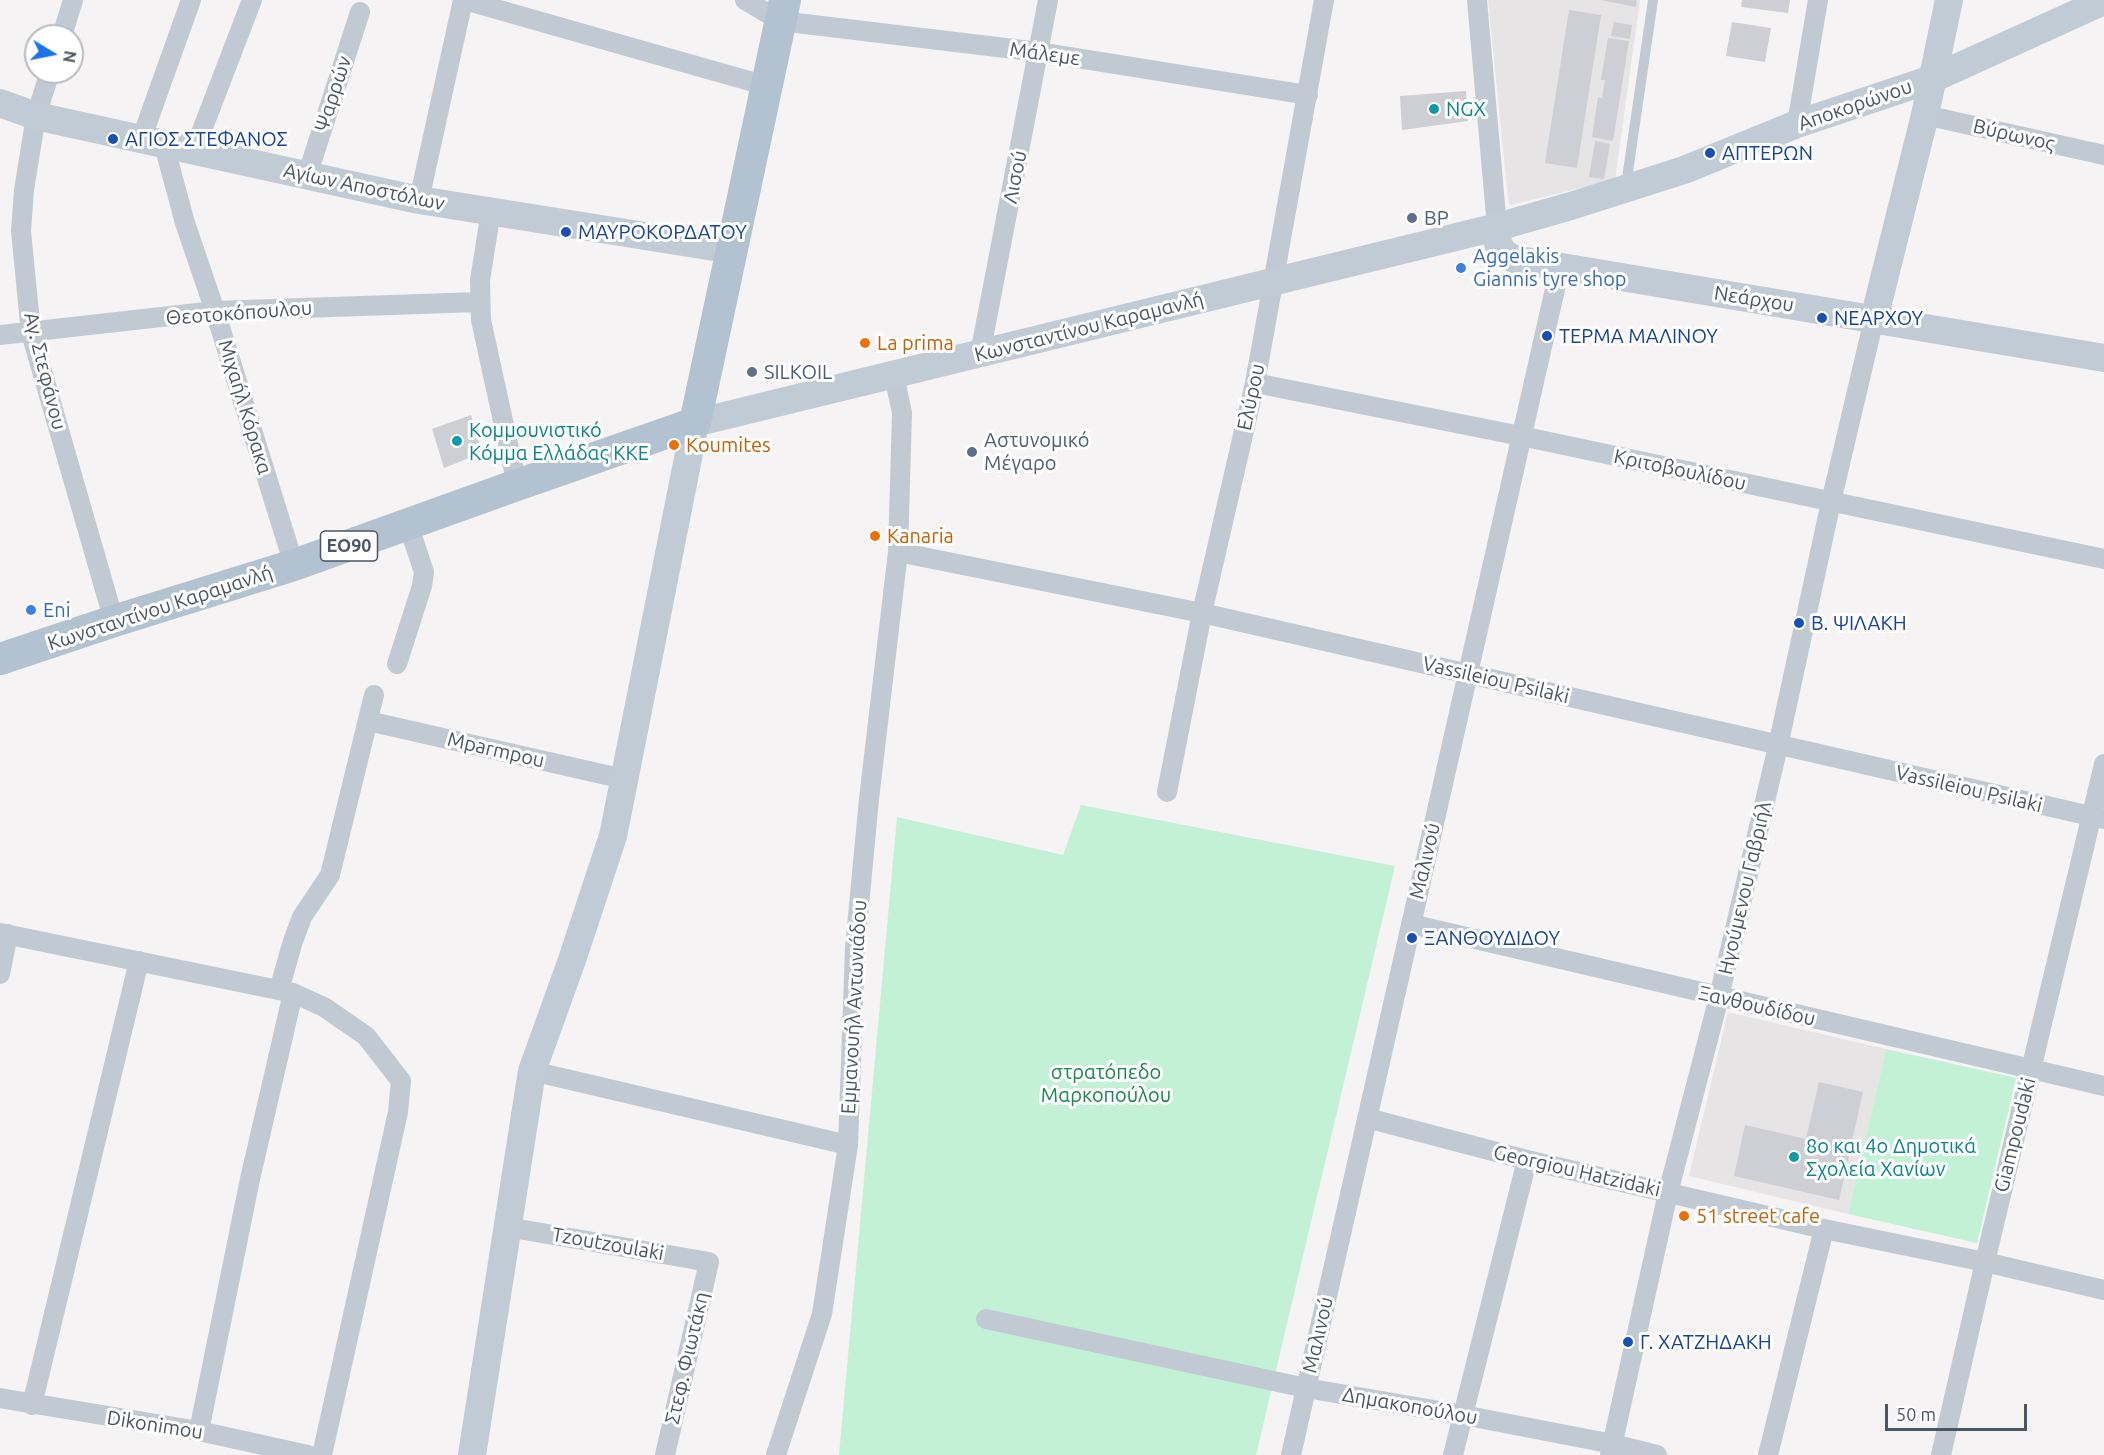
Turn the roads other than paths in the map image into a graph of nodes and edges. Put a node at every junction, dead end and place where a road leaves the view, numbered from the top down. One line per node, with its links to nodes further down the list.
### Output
1 (73, 0): 15 (street)
2 (191, 0): 25 (street)
3 (252, 0): 26 (street)
4 (463, 0): 19 (street); 30 (street)
5 (746, 0): 13 (street)
6 (1048, 0): 16 (street, Λισού)
7 (1324, 0): 20 (street, Ελύρου)
8 (1477, 0): 32 (street)
9 (1653, 0): 29 (lane)
10 (1818, 0): 24 (street)
11 (1949, 0): 17 (street)
12 (2104, 1): 17 (street, Αποκορώνου / ΕΟ90)
13 (783, 10): 16 (street, Μάλεμε); 19 (main road)
14 (360, 12): 28 (street, Ψαρρών)
15 (66, 24)
16 (1039, 52): 20 (street, Μάλεμε); 41 (street, Λισού)
17 (1932, 79): 22 (street); 24 (street, Αποκορώνου / ΕΟ90)
18 (46, 84): 23 (street, Αγ. Στεφάνου)
19 (767, 86): 33 (main road)
20 (1308, 96): 35 (street, Ελύρου)
21 (0, 103): 23 (street, Αγίων Αποστόλων)
22 (1925, 115): 27 (street, Βύρωνος); 38 (street)
23 (36, 116): 25 (street, Αγίων Αποστόλων); 39 (street, Αγ. Στεφάνου)
24 (1797, 124): 29 (street, Αποκορώνου / ΕΟ90)
25 (152, 142): 26 (street, Αγίων Αποστόλων); 37 (street, Μιχαήλ Κόρακα)
26 (194, 151): 28 (street, Αγίων Αποστόλων)
27 (2104, 154)
28 (307, 176): 30 (street, Αγίων Αποστόλων)
29 (1625, 189): 32 (street, Αποκορώνου / ΕΟ90)
30 (419, 201): 31 (street, Αγίων Αποστόλων)
31 (491, 211): 33 (street, Αγίων Αποστόλων); 36 (street)
32 (1497, 227): 34 (street, Νεάρχου); 35 (street, Κωνσταντίνου Καραμανλή / ΕΟ90)
33 (733, 250): 45 (main road)
34 (1560, 267): 38 (street, Νεάρχου); 46 (street, Μαλινού)
35 (1274, 282): 41 (street, Κωνσταντίνου Καραμανλή / ΕΟ90); 44 (street, Ελύρου)
36 (479, 302): 37 (street, Θεοτοκόπουλου); 47 (street)
37 (215, 311): 39 (street, Θεοτοκόπουλου); 52 (street, Μιχαήλ Κόρακα)
38 (1874, 319): 42 (street, Νεάρχου); 48 (street, Ηγούμενου Γαβριήλ)
39 (31, 333): 40 (street, Θεοτοκόπουλου); 54 (street, Αγ. Στεφάνου)
40 (0, 335)
41 (980, 354): 43 (street, Κωνσταντίνου Καραμανλή / ΕΟ90)
42 (2104, 358)
43 (894, 375): 45 (street, Κωνσταντίνου Καραμανλή / ΕΟ90); 50 (street, Εμμανουήλ Αντωνιάδου)
44 (1255, 383): 46 (street, Κριτοβουλίδου); 53 (street, Ελύρου)
45 (695, 423): 47 (main road, Κωνσταντίνου Καραμανλή / ΕΟ90); 62 (street)
46 (1521, 436): 48 (street, Κριτοβουλίδου); 57 (street, Μαλινού)
47 (517, 484): 49 (main road, Κωνσταντίνου Καραμανλή / ΕΟ90)
48 (1831, 501): 51 (street, Κριτοβουλίδου); 60 (street, Ηγούμενου Γαβριήλ)
49 (408, 524): 52 (main road, Κωνσταντίνου Καραμανλή / ΕΟ90); 56 (street)
50 (898, 552): 53 (street, Vassileiou Psilaki); 75 (street, Εμμανουήλ Αντωνιάδου)
51 (2104, 559)
52 (294, 565): 54 (main road, Κωνσταντίνου Καραμανλή / ΕΟ90)
53 (1202, 613): 57 (street, Vassileiou Psilaki); 63 (street, Ελύρου)
54 (114, 621): 55 (main road, Κωνσταντίνου Καραμανλή / ΕΟ90)
55 (0, 659)
56 (397, 664)
57 (1468, 674): 60 (street, Vassileiou Psilaki); 65 (street, Μαλινού)
58 (374, 695): 59 (street)
59 (368, 721): 62 (street, Mparmpou); 69 (street)
60 (1778, 746): 64 (street, Vassileiou Psilaki); 70 (street, Ηγούμενου Γαβριήλ)
61 (2104, 764): 64 (street, Giampoudaki)
62 (624, 779): 72 (street)
63 (1167, 792)
64 (2098, 818): 71 (street, Giampoudaki)
65 (1411, 924): 70 (street, Ξανθουδίδου); 74 (street, Μαλινού)
66 (4, 934): 67 (street); 68 (street)
67 (139, 961): 69 (street); 86 (street)
68 (0, 974)
69 (286, 991): 88 (street); 91 (street)
70 (1719, 997): 71 (street, Ξανθουδίδου); 77 (street, Ηγούμενου Γαβριήλ)
71 (2032, 1069): 73 (street, Ξανθουδίδου); 81 (street, Giampoudaki)
72 (532, 1071): 75 (street); 78 (street)
73 (2104, 1086)
74 (1367, 1118): 76 (street, Georgiou Hatzidaki); 84 (street, Μαλινού)
75 (848, 1144): 94 (street, Εμμανουήλ Αντωνιάδου)
76 (1527, 1160): 77 (street, Georgiou Hatzidaki); 87 (street)
77 (1668, 1193): 79 (street, Georgiou Hatzidaki); 89 (street, Ηγούμενου Γαβριήλ)
78 (507, 1227): 80 (street, Tzoutzoulaki); 92 (street)
79 (1824, 1229): 81 (street, Georgiou Hatzidaki); 98 (street)
80 (710, 1262): 93 (street, Στεφ. Φιωτάκη)
81 (1984, 1262): 82 (street, Georgiou Hatzidaki); 99 (street, Giampoudaki)
82 (2104, 1290)
83 (986, 1319): 84 (street, Δημακοπούλου)
84 (1306, 1388): 87 (street, Δημακοπούλου); 95 (street, Μαλινού)
85 (0, 1398): 86 (street, Dikonimou)
86 (32, 1405): 88 (street, Dikonimou)
87 (1463, 1414): 89 (street, Δημακοπούλου); 96 (street)
88 (199, 1431): 90 (street, Dikonimou)
89 (1612, 1450): 97 (street, Δημακοπούλου)
90 (308, 1455)
91 (322, 1455)
92 (472, 1455)
93 (665, 1455)
94 (776, 1455)
95 (1291, 1455)
96 (1454, 1455)
97 (1657, 1455)
98 (1768, 1455)
99 (1941, 1455)

